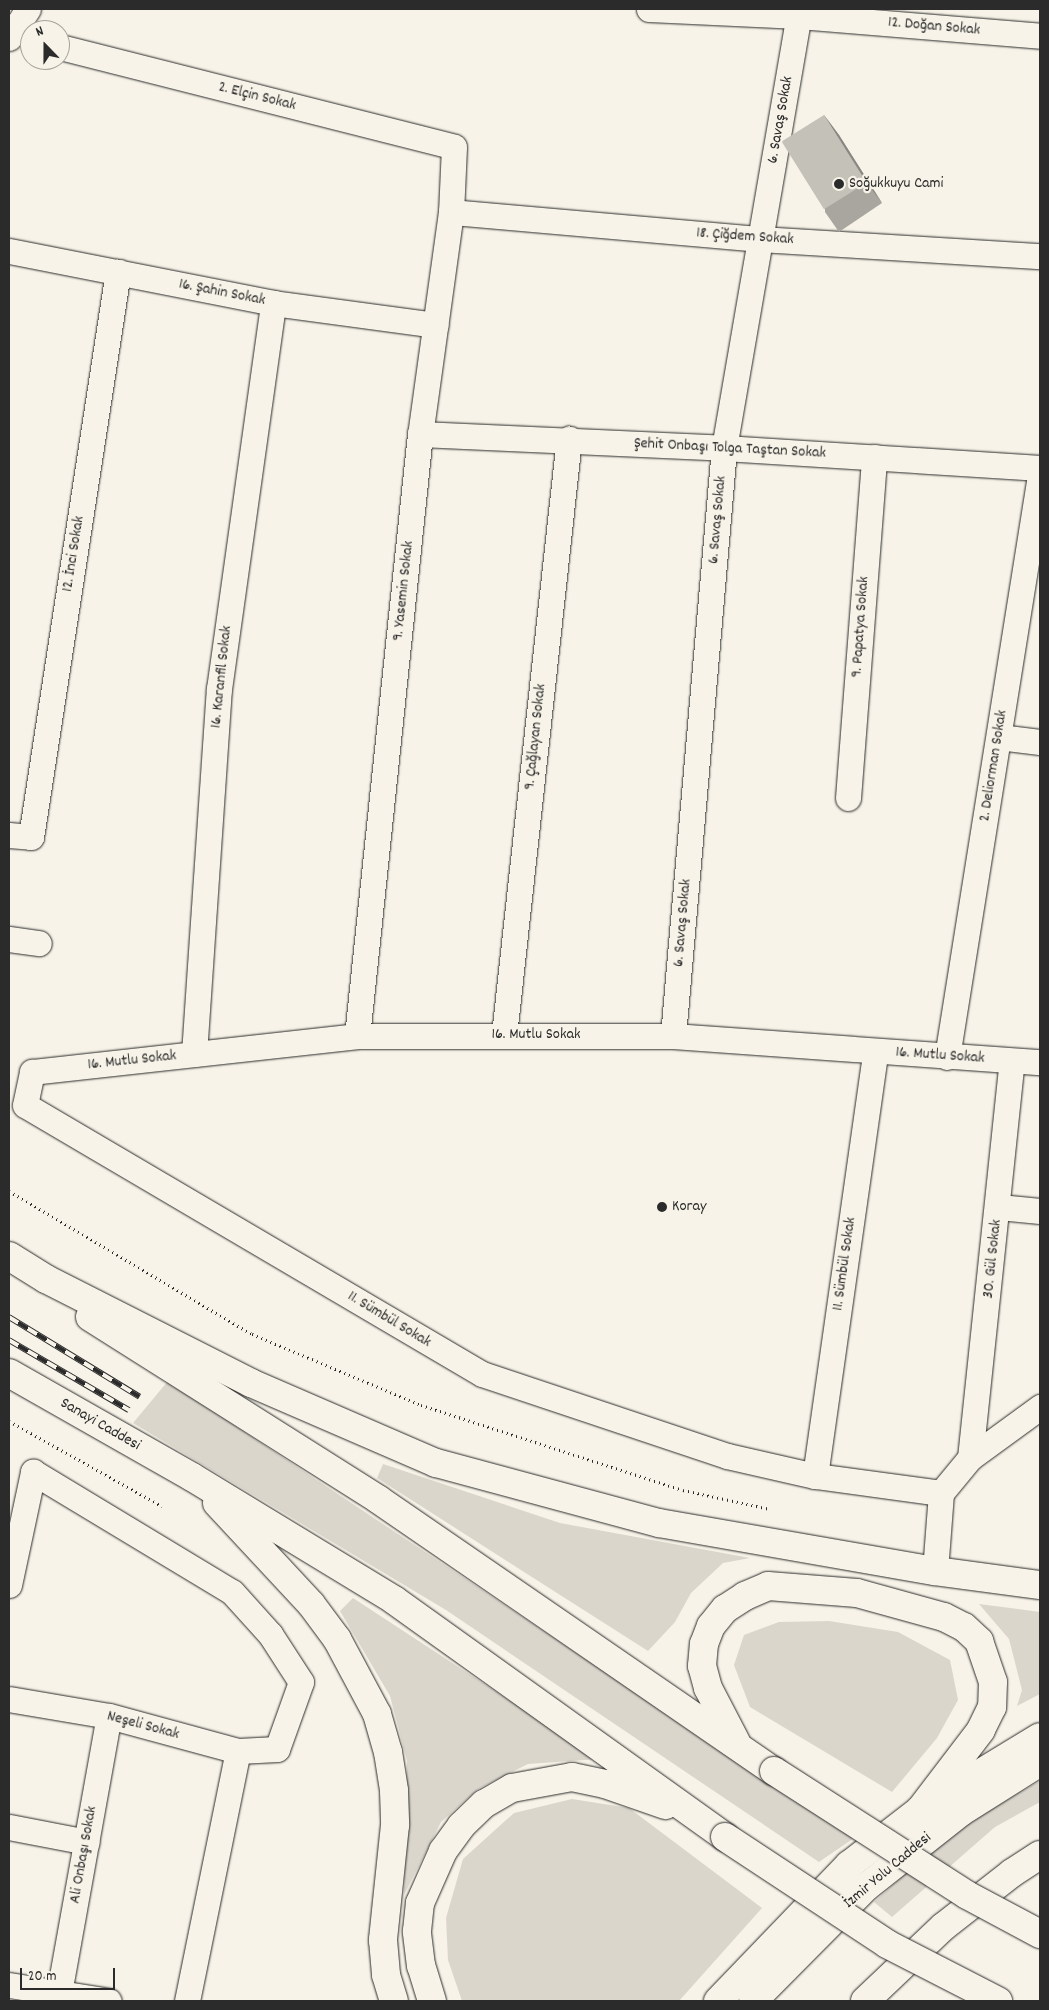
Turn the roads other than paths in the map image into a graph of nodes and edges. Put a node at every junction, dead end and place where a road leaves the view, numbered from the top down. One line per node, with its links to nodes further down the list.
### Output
1 (28, 9): 5 (street)
2 (649, 9): 3 (street, 12. Doğan Sokak)
3 (799, 12): 4 (street, 12. Doğan Sokak); 9 (street, 6. Savaş Sokak)
4 (1040, 36)
5 (17, 38)
6 (70, 51): 7 (street, 2. Elçin Sokak)
7 (454, 147): 8 (street, 9. Yasemin Sokak)
8 (451, 212): 9 (street, 18. Çiğdem Sokak); 14 (street, 9. Yasemin Sokak)
9 (760, 239): 11 (street, 18. Çiğdem Sokak); 17 (street, 6. Savaş Sokak)
10 (9, 251): 12 (street, 16. Şahin Sokak)
11 (1040, 256)
12 (118, 272): 13 (street, 16. Şahin Sokak); 25 (street, 12. İnci Sokak)
13 (274, 303): 14 (street, 16. Şahin Sokak); 32 (street, 16. Karanfil Sokak)
14 (436, 325): 15 (street, 9. Yasemin Sokak)
15 (420, 434): 16 (street, Şehit Onbaşı Tolga Taştan Sokak); 29 (street, 9. Yasemin Sokak)
16 (569, 439): 17 (street, Şehit Onbaşı Tolga Taştan Sokak); 28 (street, 9. Çağlayan Sokak)
17 (724, 448): 18 (street, Şehit Onbaşı Tolga Taştan Sokak); 30 (street, 6. Savaş Sokak)
18 (874, 457): 19 (street, Şehit Onbaşı Tolga Taştan Sokak); 24 (street, 9. Papatya Sokak)
19 (1040, 468)
20 (1040, 476): 21 (street, 2. Deliorman Sokak)
21 (1032, 571): 22 (street, 2. Deliorman Sokak)
22 (999, 737): 23 (street); 33 (street, 2. Deliorman Sokak)
23 (1040, 742)
24 (848, 798)
25 (20, 836)
26 (9, 939): 27 (street)
27 (39, 943)
28 (504, 1035): 29 (street, 16. Mutlu Sokak); 30 (street, 16. Mutlu Sokak)
29 (357, 1036): 32 (street, 16. Mutlu Sokak)
30 (673, 1036): 31 (street, 16. Mutlu Sokak)
31 (875, 1052): 33 (street, 16. Mutlu Sokak); 44 (street, 11. Sümbül Sokak)
32 (194, 1054): 36 (street, 16. Mutlu Sokak)
33 (948, 1057): 34 (street, 16. Mutlu Sokak)
34 (1012, 1061): 35 (street, 16. Mutlu Sokak); 37 (street, 30. Gül Sokak)
35 (1040, 1062)
36 (32, 1072): 44 (street, 11. Sümbül Sokak)
37 (999, 1207): 38 (street); 43 (street, 30. Gül Sokak)
38 (1040, 1211)
39 (9, 1256): 47 (highway)
40 (9, 1263): 53 (highway)
41 (9, 1373): 45 (highway, Sanayi Caddesi)
42 (1040, 1407): 43 (street)
43 (970, 1458): 46 (street)
44 (815, 1476): 46 (street, 11. Sümbül Sokak)
45 (192, 1477): 57 (highway, Sanayi Caddesi); 68 (highway)
46 (941, 1493): 47 (street)
47 (935, 1571): 49 (highway)
48 (9, 1585): 54 (street, Neşeli Sokak)
49 (1040, 1585)
50 (9, 1700): 51 (street, Neşeli Sokak)
51 (109, 1716): 54 (street, Neşeli Sokak); 59 (street, Ali Onbaşı Sokak)
52 (1040, 1737): 56 (highway)
53 (738, 1746): 56 (highway); 63 (highway, bridge)
54 (238, 1751): 67 (street)
55 (1040, 1762): 71 (highway, İzmir Yolu Caddesi)
56 (920, 1810): 70 (highway)
57 (696, 1816): 69 (highway); 73 (highway, Sanayi Caddesi, bridge)
58 (9, 1827): 59 (street)
59 (87, 1842): 65 (street, Ali Onbaşı Sokak)
60 (1040, 1855): 62 (highway)
61 (1040, 1861): 62 (highway)
62 (1012, 1872): 72 (highway)
63 (1040, 1934)
64 (9, 1985): 65 (street)
65 (59, 1993): 66 (street)
66 (108, 2001)
67 (187, 2001)
68 (394, 2001)
69 (432, 2001)
70 (718, 2001)
71 (753, 2001)
72 (865, 2001)
73 (998, 2001)

